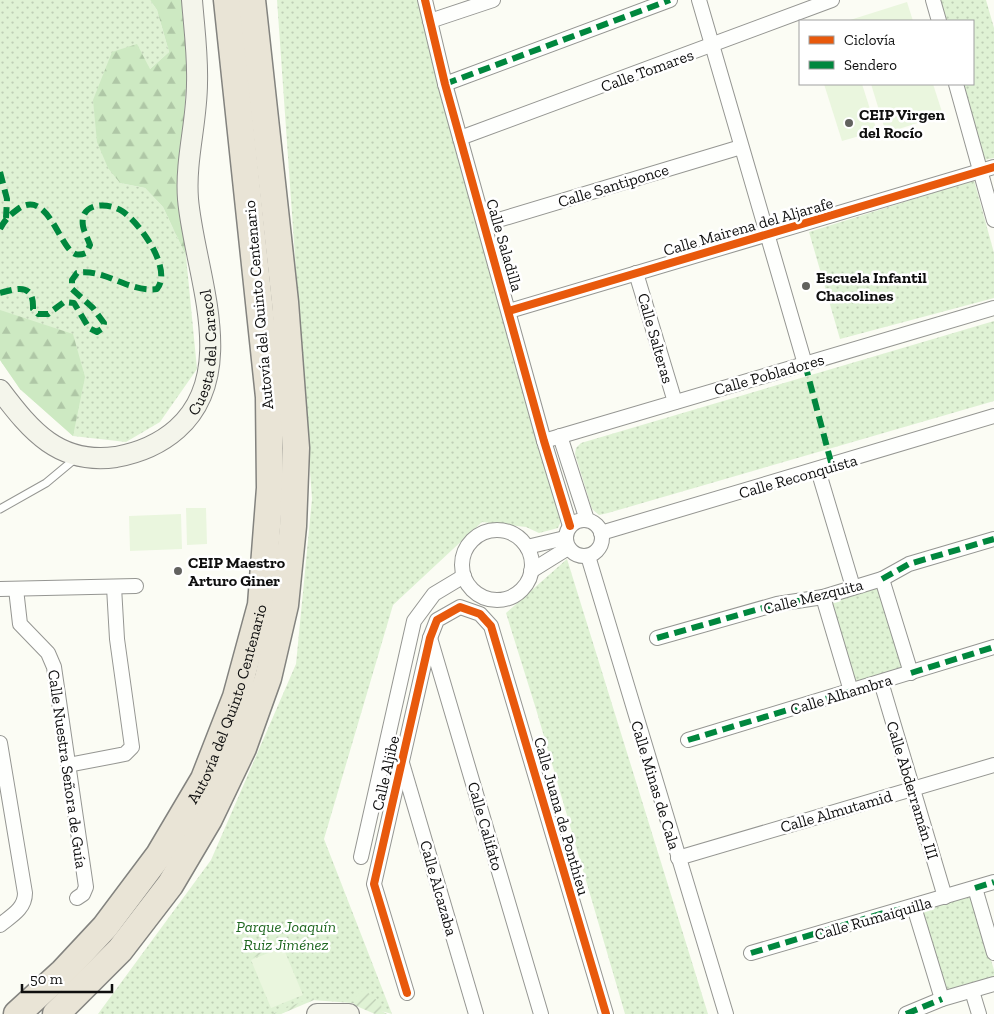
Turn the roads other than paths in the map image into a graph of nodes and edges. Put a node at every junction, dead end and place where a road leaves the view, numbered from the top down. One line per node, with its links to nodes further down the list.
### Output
1 (192, 0): 31 (main road, Cuesta del Caracol)
2 (227, 0): 76 (highway, Autovía del Quinto Centenario)
3 (252, 0): 77 (highway, Autovía del Quinto Centenario)
4 (425, 0): 11 (street, Calle Saladilla)
5 (493, 0): 11 (street)
6 (670, 0): 13 (street)
7 (699, 0): 12 (street)
8 (832, 0): 12 (street, Calle Tomares)
9 (933, 0): 10 (street)
10 (939, 20)
11 (430, 21): 13 (street, Calle Saladilla)
12 (713, 46): 15 (street, Calle Tomares); 16 (street)
13 (445, 84): 15 (street, Calle Saladilla)
14 (956, 85): 18 (street)
15 (460, 138): 20 (street, Calle Saladilla)
16 (741, 147): 20 (street, Calle Santiponce); 21 (street)
17 (994, 167): 18 (street, Calle Mairena del Aljarafe)
18 (980, 171): 19 (street); 21 (street, Calle Mairena del Aljarafe)
19 (994, 220)
20 (485, 224): 24 (street, Calle Saladilla)
21 (767, 234): 22 (street, Calle Mairena del Aljarafe); 25 (street)
22 (636, 273): 24 (street, Calle Mairena del Aljarafe); 27 (street, Calle Salteras)
23 (994, 308): 25 (street, Calle Pobladores)
24 (509, 311): 30 (street, Calle Saladilla)
25 (805, 364): 27 (street, Calle Pobladores)
26 (0, 390): 31 (main road, Cuesta del Caracol)
27 (675, 402): 29 (street, Calle Pobladores)
28 (994, 416): 32 (street, Calle Reconquista)
29 (560, 436): 30 (street, Calle Pobladores); 34 (street)
30 (544, 441): 36 (street, Calle Saladilla)
31 (78, 456): 33 (lane)
32 (818, 470): 35 (street, Calle Reconquista); 45 (street)
33 (0, 510)
34 (587, 520): 35 (street); 36 (street)
35 (601, 533): 39 (street)
36 (568, 537): 38 (street); 39 (street); 40 (street)
37 (994, 539): 42 (street, Calle Mezquita)
38 (527, 548): 40 (street); 41 (street)
39 (588, 556): 63 (street, Calle Minas de Cala)
40 (532, 571): 41 (street)
41 (464, 576): 62 (street)
42 (882, 579): 45 (street, Calle Mezquita); 53 (street)
43 (136, 586): 44 (street)
44 (114, 587): 47 (street); 59 (street)
45 (853, 587): 48 (street, Calle Mezquita)
46 (0, 589): 47 (street)
47 (16, 589): 59 (street, Calle Nuestra Señora de Guía)
48 (823, 597): 51 (street, Calle Mezquita); 55 (street)
49 (491, 626): 50 (street, Calle Aljibe); 82 (street, Calle Juana de Ponthieu)
50 (430, 638): 58 (street, Calle Aljibe); 81 (street, Calle Califato)
51 (657, 638)
52 (994, 647): 53 (street, Calle Alhambra)
53 (911, 673): 54 (street, Calle Alhambra)
54 (881, 682): 55 (street, Calle Alhambra); 61 (street, Calle Abderramán III)
55 (852, 691): 56 (street, Calle Alhambra)
56 (688, 740)
57 (0, 743): 69 (street)
58 (402, 762): 74 (street, Calle Aljibe); 80 (street, Calle Alcazaba)
59 (68, 765): 67 (street, Calle Nuestra Señora de Guía)
60 (994, 765): 61 (street, Calle Almutamid)
61 (913, 789): 63 (street, Calle Almutamid); 66 (street, Calle Abderramán III)
62 (361, 857)
63 (678, 858): 83 (street, Calle Minas de Cala)
64 (994, 882): 65 (street, Calle Rumaiquilla)
65 (975, 888): 66 (street, Calle Rumaiquilla); 71 (street)
66 (945, 897): 68 (street, Calle Rumaiquilla)
67 (77, 898)
68 (914, 907): 70 (street, Calle Rumaiquilla); 75 (street)
69 (0, 925)
70 (751, 953)
71 (994, 953)
72 (994, 984): 73 (street)
73 (972, 991): 75 (street); 85 (street)
74 (407, 993)
75 (942, 1000): 84 (street)
76 (17, 1013)
77 (56, 1014)
78 (317, 1014): 79 (main road)
79 (349, 1014)
80 (476, 1014)
81 (541, 1014)
82 (606, 1014)
83 (726, 1014)
84 (906, 1014)
85 (979, 1014)

